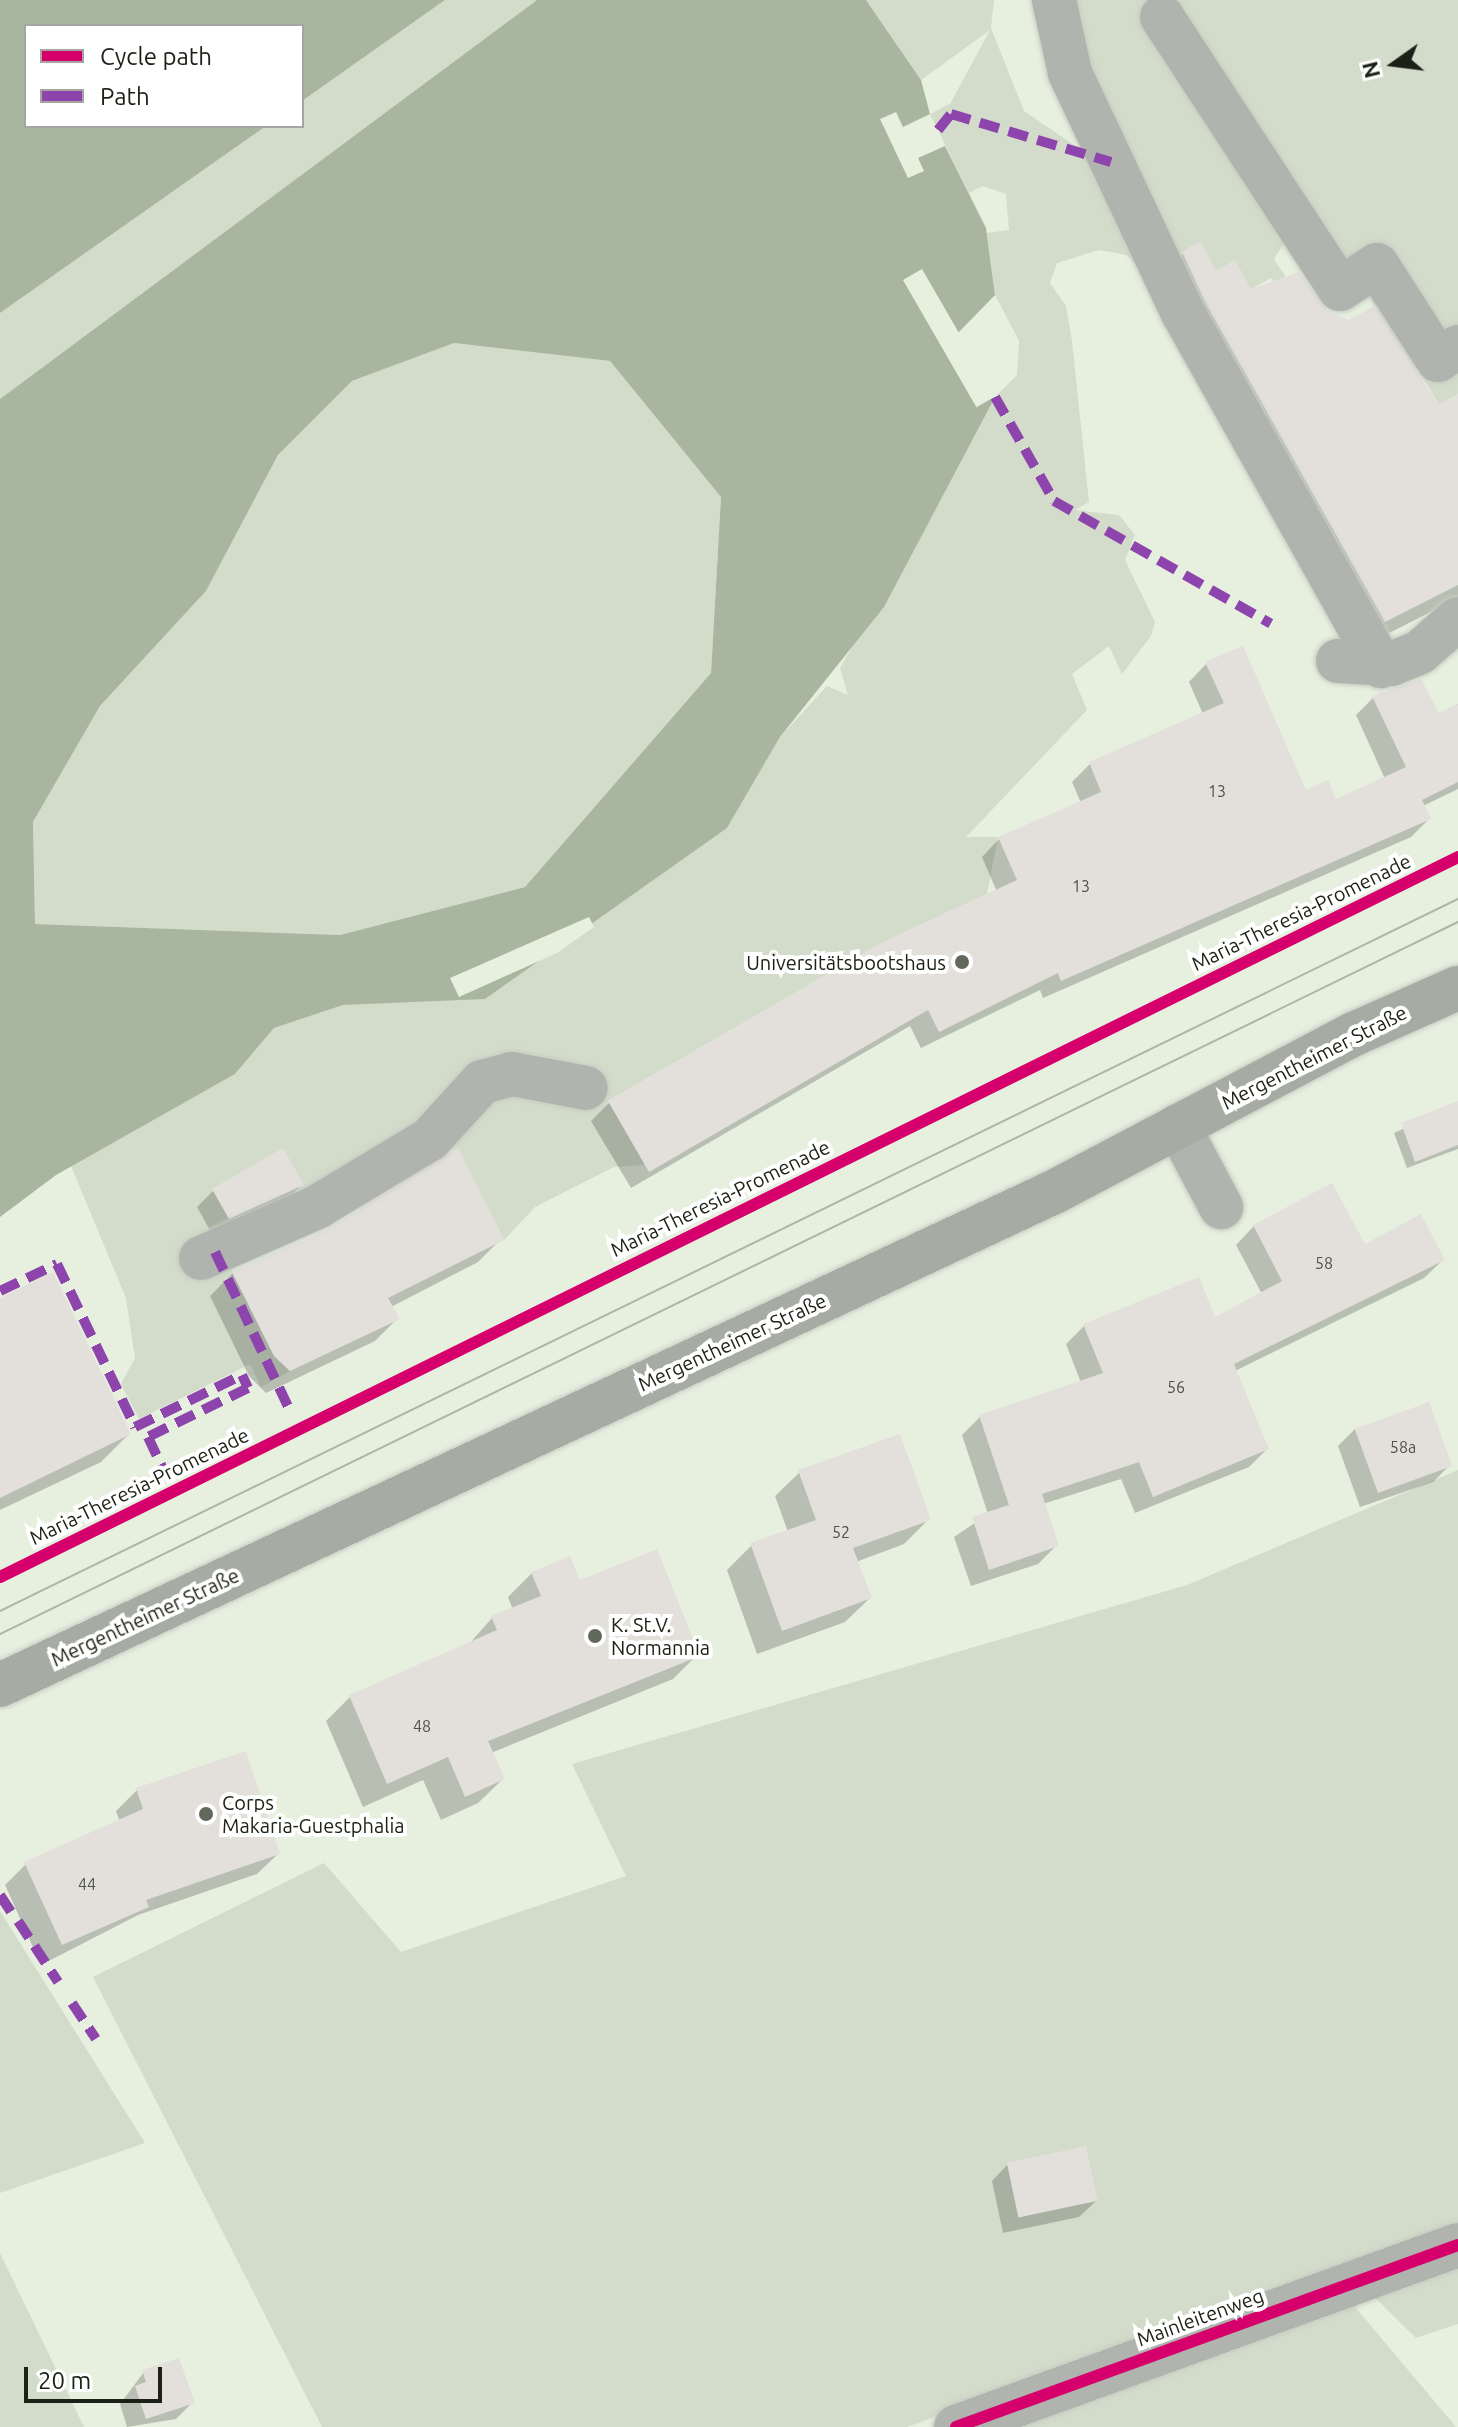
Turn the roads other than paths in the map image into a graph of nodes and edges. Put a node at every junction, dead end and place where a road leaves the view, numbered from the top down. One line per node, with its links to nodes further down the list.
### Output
1 (1054, 0): 6 (street)
2 (1162, 17): 3 (street)
3 (1458, 347)
4 (1458, 619): 6 (street)
5 (1338, 661): 6 (street)
6 (1381, 666)
7 (1458, 988): 9 (main road, Mergentheimer Straße)
8 (586, 1088): 11 (street)
9 (1178, 1126): 10 (street); 12 (main road, Mergentheimer Straße)
10 (1221, 1207)
11 (201, 1258)
12 (0, 1685)
13 (1458, 2245): 14 (street, Mainleitenweg)
14 (956, 2427)

